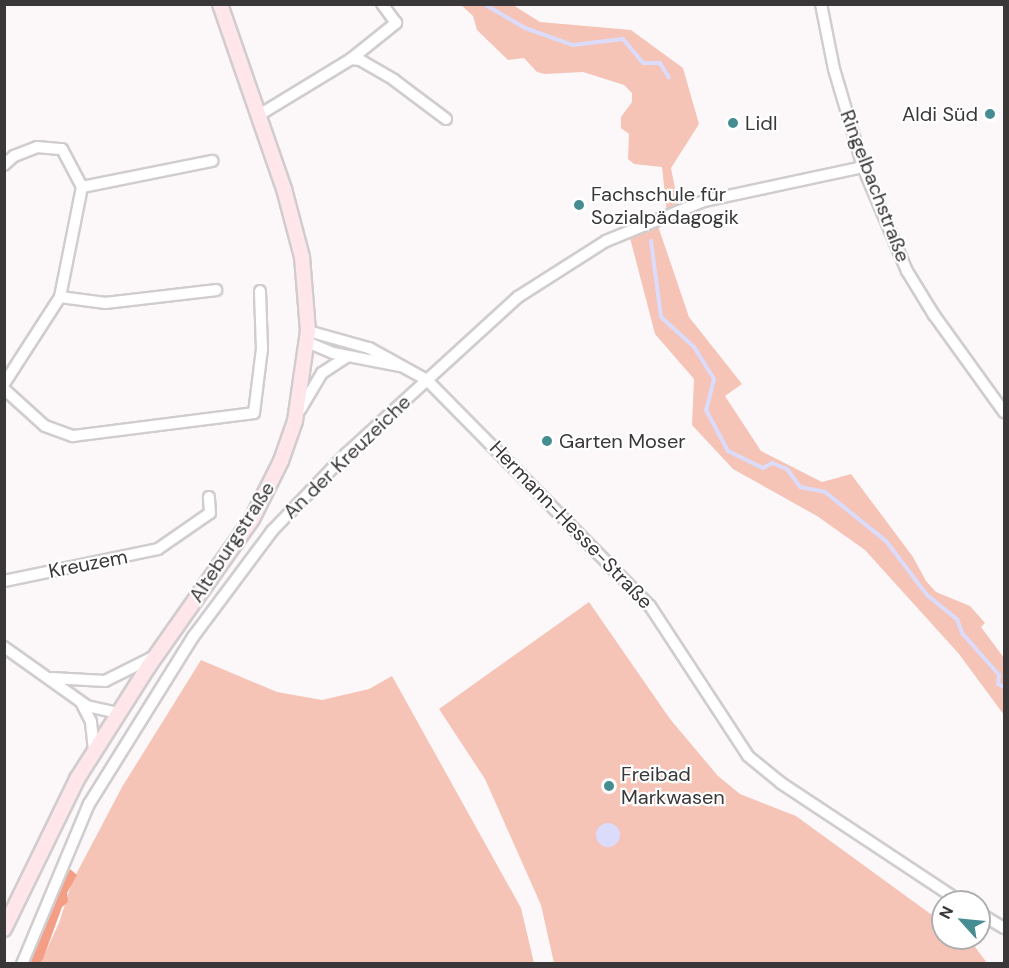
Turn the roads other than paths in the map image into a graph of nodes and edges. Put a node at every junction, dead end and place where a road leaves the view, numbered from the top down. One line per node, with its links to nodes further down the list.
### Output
1 (220, 4): 5 (main road, Alteburgstraße)
2 (382, 4): 4 (street)
3 (821, 4): 9 (street, Ringelbachstraße)
4 (351, 60): 5 (street); 6 (street)
5 (259, 115): 14 (main road, Alteburgstraße)
6 (446, 119)
7 (212, 161): 10 (street)
8 (4, 165): 10 (street)
9 (863, 167): 17 (street, An der Kreuzeiche); 20 (street, Ringelbachstraße)
10 (82, 187): 13 (street)
11 (216, 290): 13 (street)
12 (260, 291): 19 (street)
13 (60, 297): 18 (street)
14 (308, 336): 15 (street, Hermann-Hesse-Straße); 16 (street, Hermann-Hesse-Straße); 21 (main road, Alteburgstraße)
15 (347, 357): 16 (street, Hermann-Hesse-Straße); 21 (street)
16 (408, 369): 17 (street, Hermann-Hesse-Straße)
17 (426, 380): 30 (street, Hermann-Hesse-Straße); 34 (street, An der Kreuzeiche)
18 (4, 384)
19 (4, 389)
20 (1005, 412)
21 (295, 421): 25 (main road, Alteburgstraße)
22 (209, 496): 23 (street, Kreuzem)
23 (4, 581)
24 (4, 647): 26 (street)
25 (156, 656): 26 (street); 28 (main road, Alteburgstraße)
26 (51, 678): 27 (street)
27 (80, 702): 28 (street); 29 (street)
28 (117, 713): 29 (main road, Alteburgstraße)
29 (94, 750): 33 (main road, Alteburgstraße)
30 (944, 890)
31 (991, 920): 32 (street)
32 (1005, 928)
33 (4, 929)
34 (22, 963)

